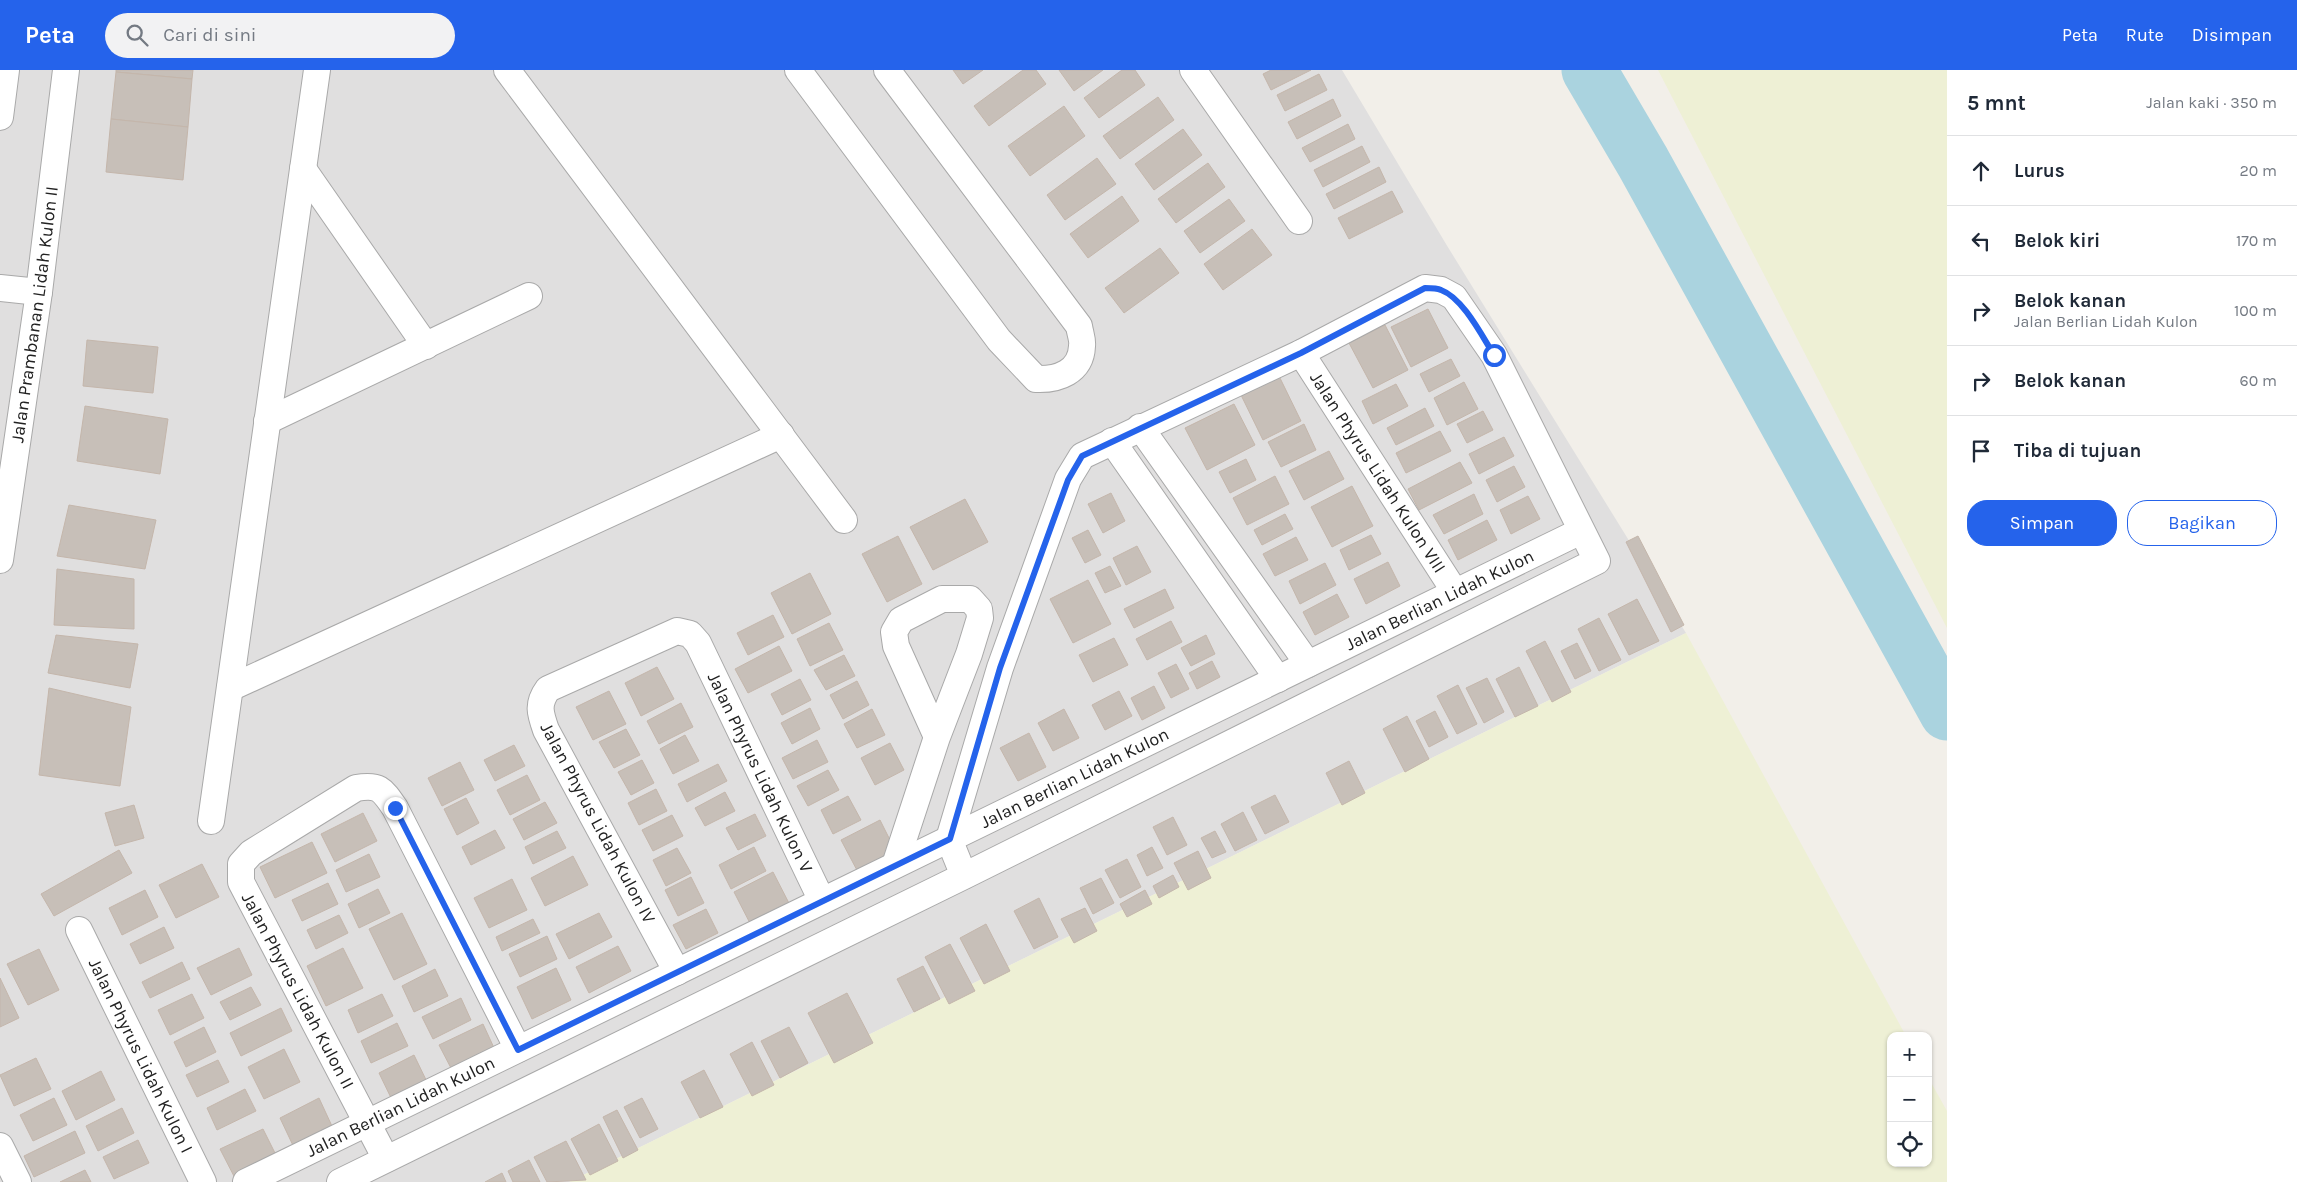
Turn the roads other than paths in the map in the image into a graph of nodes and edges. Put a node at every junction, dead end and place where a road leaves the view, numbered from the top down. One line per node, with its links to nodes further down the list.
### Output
1 (6, 70): 8 (street)
2 (66, 70): 12 (street, Jalan Prambanan Lidah Kulon II)
3 (318, 70): 9 (street)
4 (507, 70): 18 (street)
5 (798, 70): 6 (street)
6 (887, 70)
7 (1193, 70): 10 (street)
8 (0, 117)
9 (303, 169): 14 (street); 16 (street)
10 (1299, 221)
11 (0, 288): 12 (street)
12 (39, 292): 22 (street, Jalan Prambanan Lidah Kulon II)
13 (528, 296): 14 (street)
14 (426, 346): 16 (street)
15 (1301, 353): 17 (street); 21 (street); 23 (street, Jalan Phyrus Lidah Kulon VIII)
16 (268, 421): 27 (street)
17 (1140, 427): 19 (street); 25 (street)
18 (781, 435): 20 (street); 27 (street)
19 (1112, 441): 26 (street); 30 (street)
20 (844, 520)
21 (1582, 531): 23 (street, Jalan Berlian Lidah Kulon); 32 (street, Jalan Berlian Lidah Kulon)
22 (0, 560)
23 (1455, 592): 25 (street, Jalan Berlian Lidah Kulon)
24 (698, 643): 34 (street, Jalan Phyrus Lidah Kulon V); 37 (street, Jalan Phyrus Lidah Kulon IV)
25 (1308, 664): 26 (street, Jalan Berlian Lidah Kulon)
26 (1278, 679): 30 (street, Jalan Berlian Lidah Kulon)
27 (230, 688): 29 (street)
28 (937, 737): 28 (street); 31 (street)
29 (211, 821)
30 (950, 839): 31 (street, Jalan Berlian Lidah Kulon); 32 (street)
31 (895, 865): 33 (street, Jalan Berlian Lidah Kulon)
32 (964, 876): 35 (street, Jalan Berlian Lidah Kulon)
33 (860, 882): 34 (street, Jalan Berlian Lidah Kulon); 35 (street)
34 (822, 901): 37 (street, Jalan Berlian Lidah Kulon)
35 (873, 920): 41 (street, Jalan Berlian Lidah Kulon)
36 (79, 930): 43 (street, Jalan Phyrus Lidah Kulon I)
37 (677, 972): 38 (street, Jalan Berlian Lidah Kulon)
38 (518, 1050): 39 (street, Jalan Berlian Lidah Kulon); 39 (street, Jalan Phyrus Lidah Kulon II)
39 (368, 1122): 41 (street, Jalan Phyrus Lidah Kulon II); 44 (street, Jalan Berlian Lidah Kulon)
40 (2, 1155): 42 (street)
41 (386, 1159): 45 (street, Jalan Berlian Lidah Kulon)
42 (18, 1182)
43 (203, 1182)
44 (246, 1182)
45 (340, 1182)

